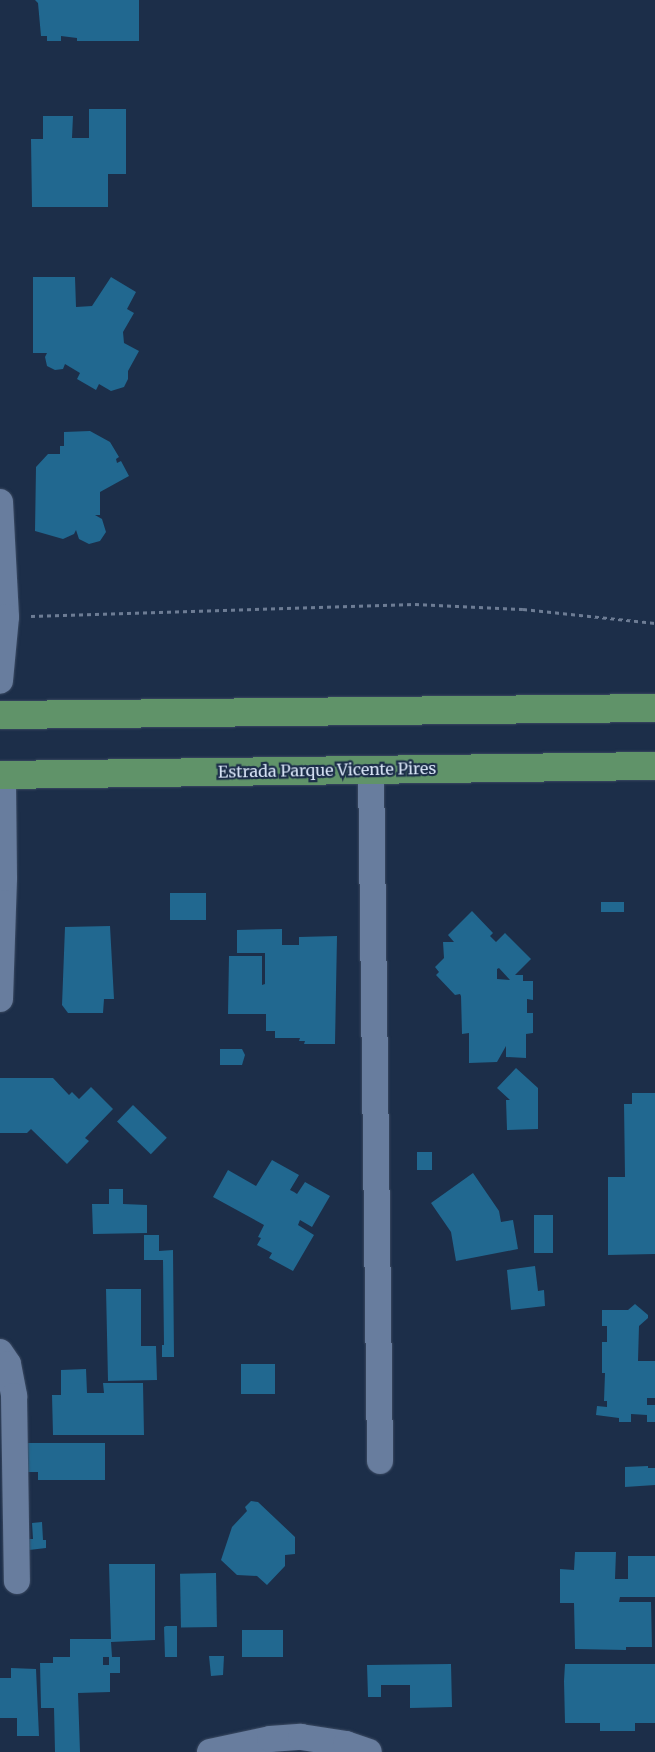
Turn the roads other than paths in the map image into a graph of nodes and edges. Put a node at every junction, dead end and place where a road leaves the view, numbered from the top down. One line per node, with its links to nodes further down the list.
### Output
1 (0, 502): 2 (street)
2 (0, 682)
3 (655, 708): 4 (main road)
4 (0, 715)
5 (655, 766): 6 (main road, Estrada Parque Vicente Pires)
6 (372, 769): 7 (main road, Estrada Parque Vicente Pires); 10 (street)
7 (2, 775): 8 (street)
8 (0, 999)
9 (0, 1352): 11 (street)
10 (380, 1461)
11 (17, 1581)
12 (210, 1752): 13 (street)
13 (369, 1752)

